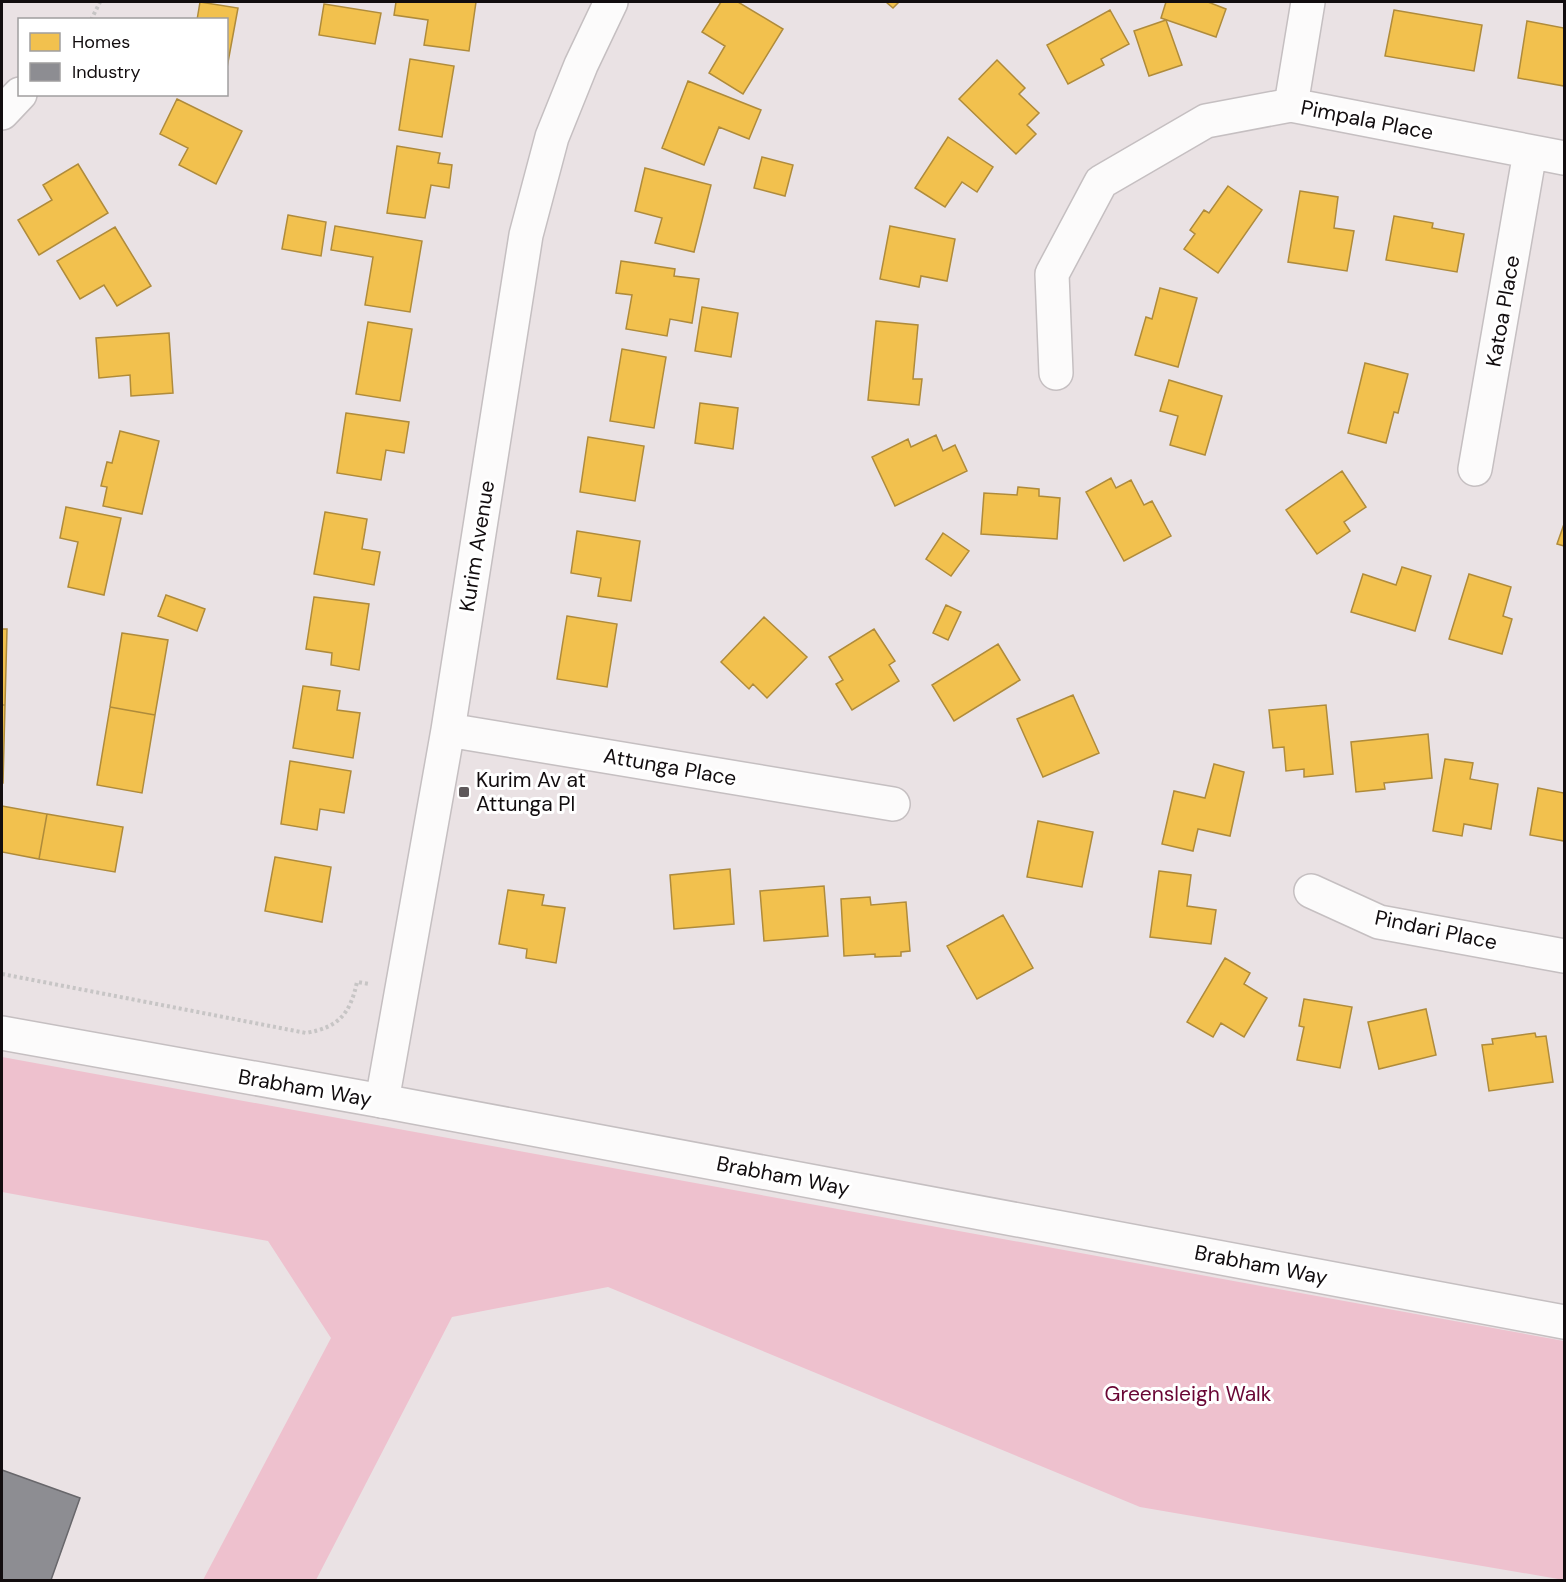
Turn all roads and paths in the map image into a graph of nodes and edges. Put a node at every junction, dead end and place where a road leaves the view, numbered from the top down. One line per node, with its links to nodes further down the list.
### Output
1 (100, 2): 4 (path)
2 (611, 2): 12 (street, Kurim Avenue)
3 (1308, 2): 6 (street)
4 (92, 18)
5 (18, 96): 7 (street)
6 (1291, 105): 8 (street, Pimpala Place); 10 (street, Pimpala Place)
7 (2, 113)
8 (1530, 152): 9 (street, Pimpala Place); 11 (street, Katoa Place)
9 (1564, 158)
10 (1056, 372)
11 (1475, 469)
12 (448, 730): 13 (street, Attunga Place); 17 (street, Kurim Avenue)
13 (892, 804)
14 (1311, 891): 15 (street, Pindari Place)
15 (1564, 956)
16 (2, 974): 17 (path)
17 (400, 989): 19 (street, Kurim Avenue)
18 (2, 1033): 19 (street, Brabham Way)
19 (381, 1101): 20 (street, Brabham Way)
20 (1564, 1322)

